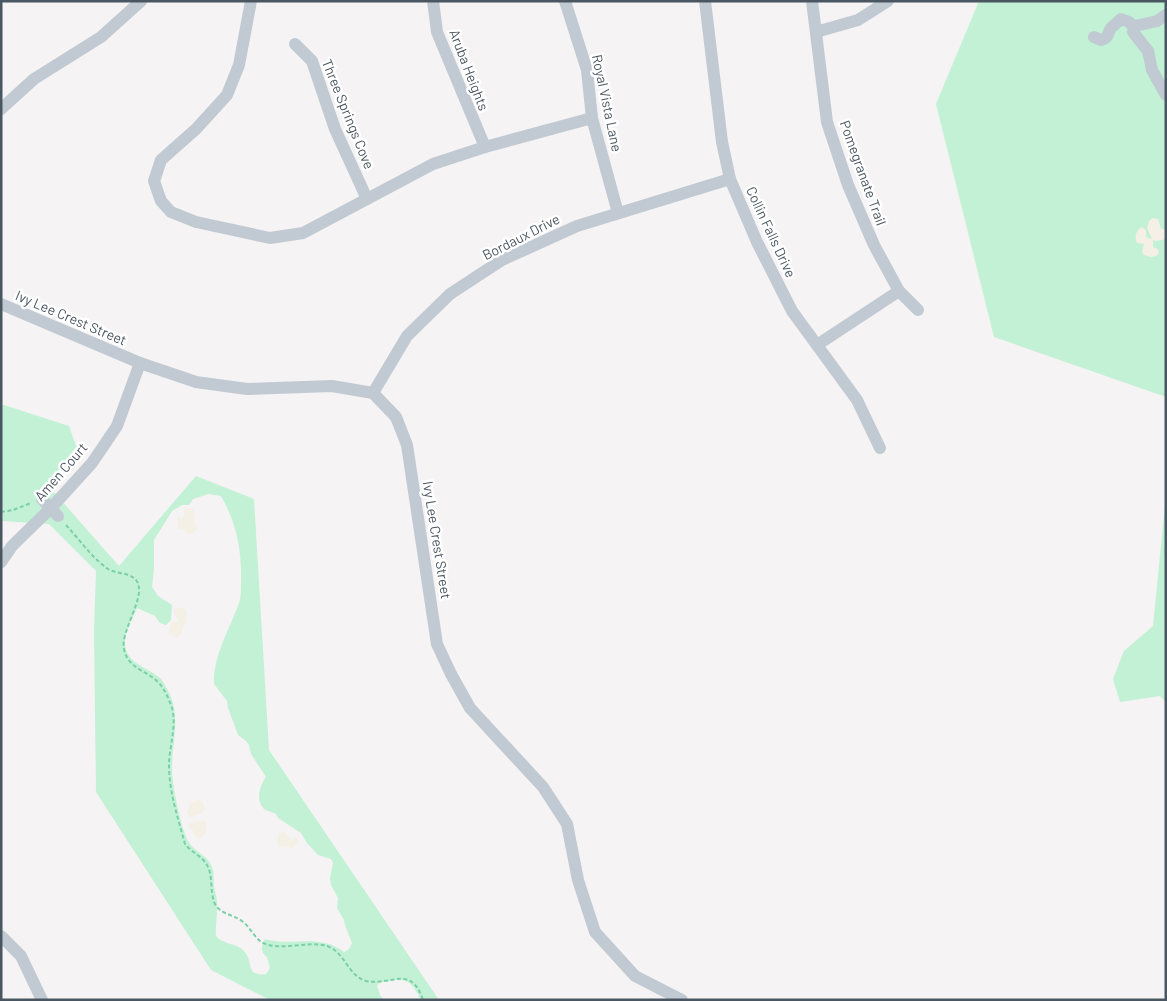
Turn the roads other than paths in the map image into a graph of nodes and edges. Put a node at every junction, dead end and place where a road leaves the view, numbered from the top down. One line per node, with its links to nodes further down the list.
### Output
1 (141, 1): 14 (street)
2 (252, 1): 18 (street)
3 (433, 1): 16 (street, Aruba Heights)
4 (565, 1): 15 (street, Royal Vista Lane)
5 (705, 1): 17 (street, Collin Falls Drive)
6 (812, 1): 10 (street, Pomegranate Trail)
7 (888, 1): 10 (street)
8 (1166, 15): 9 (street)
9 (1134, 27): 11 (street); 13 (street)
10 (816, 32): 20 (street, Pomegranate Trail)
11 (1094, 37)
12 (295, 44): 18 (street, Three Springs Cove)
13 (1166, 95)
14 (1, 109)
15 (592, 118): 16 (street); 19 (street, Royal Vista Lane)
16 (484, 147): 18 (street)
17 (730, 179): 19 (street, Bordaux Drive); 23 (street, Collin Falls Drive)
18 (367, 199)
19 (618, 213): 25 (street, Bordaux Drive)
20 (899, 291): 22 (street, Pomegranate Trail); 23 (street)
21 (1, 304): 24 (street, Ivy Lee Crest Street)
22 (918, 310)
23 (817, 345): 26 (street, Collin Falls Drive)
24 (140, 363): 25 (street, Ivy Lee Crest Street); 27 (street, Amen Court)
25 (374, 393): 30 (street, Ivy Lee Crest Street)
26 (880, 448)
27 (1, 562)
28 (1, 936): 29 (street)
29 (42, 1000)
30 (682, 1000)

